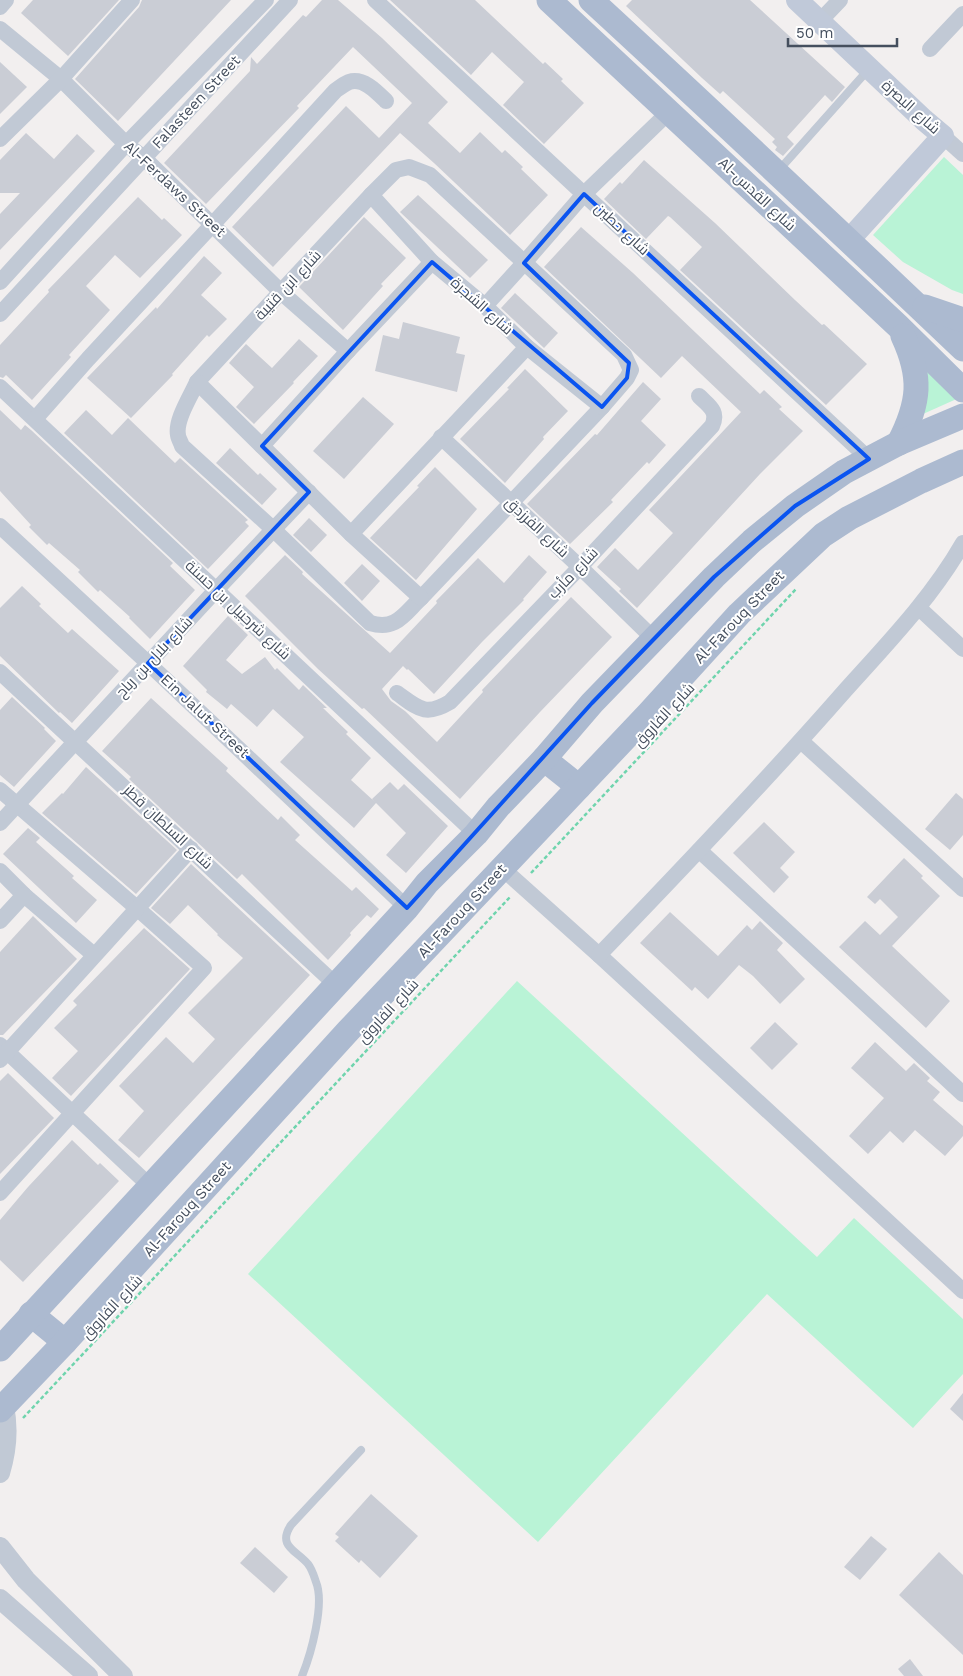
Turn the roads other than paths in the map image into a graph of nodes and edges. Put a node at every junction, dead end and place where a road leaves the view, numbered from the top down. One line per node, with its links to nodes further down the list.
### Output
1 (6, 0): 10 (street)
2 (132, 0): 16 (street)
3 (266, 0): 21 (street, Falasteen Street)
4 (290, 0): 23 (street, Falasteen Street)
5 (375, 0): 25 (street, شارع حطين)
6 (591, 0): 24 (main road, Al-شارع القدس)
7 (798, 0): 12 (main road, شارع البصرة)
8 (840, 0): 12 (street)
9 (552, 1): 18 (main road, Al-شارع القدس)
10 (0, 7)
11 (963, 14): 14 (street)
12 (820, 21): 15 (main road, شارع البصرة)
13 (0, 29): 16 (street, Al-Ferdaws Street)
14 (930, 49)
15 (870, 68): 19 (main road, شارع البصرة); 24 (lane)
16 (61, 79): 20 (street); 21 (street, Al-Ferdaws Street)
17 (386, 101): 27 (street)
18 (669, 112): 25 (street); 37 (main road, Al-شارع القدس)
19 (943, 136): 22 (street); 28 (main road, شارع البصرة)
20 (0, 139)
21 (126, 144): 23 (street, Al-Ferdaws Street); 31 (street, Falasteen Street)
22 (963, 154)
23 (144, 158): 27 (street, Al-Ferdaws Street); 35 (street, Falasteen Street)
24 (777, 172): 28 (main road, Al-شارع القدس)
25 (584, 194): 30 (street); 51 (street, شارع حطين)
26 (371, 196): 29 (street, شارع الشجرة); 30 (street, شارع ابن قتيبة); 32 (street, شارع ابن قتيبة)
27 (213, 224): 32 (street, Al-Ferdaws Street); 47 (street)
28 (848, 241): 33 (main road, Al-شارع القدس)
29 (432, 262): 34 (street, شارع الشجرة); 40 (street)
30 (524, 263): 34 (street); 45 (street, شارع ابن قتيبة)
31 (0, 282)
32 (282, 292): 40 (street, Al-Ferdaws Street); 41 (street, شارع ابن قتيبة)
33 (916, 304): 36 (main road); 39 (main road, Al-شارع القدس)
34 (485, 306): 38 (street, شارع الشجرة)
35 (0, 314)
36 (963, 320)
37 (898, 326): 43 (main road, Al-شارع القدس); 49 (main road)
38 (527, 347): 45 (street, شارع الشجرة); 48 (street)
39 (963, 349)
40 (348, 351): 50 (street)
41 (197, 382): 50 (street); 56 (street, شارع ابن قتيبة)
42 (0, 387): 47 (street, شارع شرحبيل بن حسنة)
43 (963, 390)
44 (699, 396): 59 (street, شارع مأرب)
45 (602, 407): 54 (street)
46 (963, 416): 49 (main road)
47 (35, 419): 60 (street, شارع شرحبيل بن حسنة)
48 (441, 437): 54 (street, شارع الفرزدق); 57 (street)
49 (899, 443): 51 (main road)
50 (262, 446): 53 (street)
51 (869, 459): 63 (main road)
52 (963, 462): 71 (main road, Al-Farouq Street)
53 (309, 492): 56 (street, شارع بلال بن رباح); 57 (street)
54 (510, 502): 59 (street, شارع الفرزدق); 61 (street)
55 (0, 526): 65 (street, Ein Jalut Street)
56 (274, 530): 60 (street, شارع بلال بن رباح); 61 (street, شارع ابن قتيبة)
57 (351, 534): 61 (street)
58 (963, 543): 62 (street)
59 (580, 567): 63 (street, شارع الفرزدق); 67 (street, شارع مأرب)
60 (217, 589): 65 (street, شارع بلال بن رباح); 75 (street, شارع شرحبيل بن حسنة)
61 (421, 598)
62 (919, 608): 64 (street); 68 (street)
63 (654, 639): 70 (main road)
64 (963, 648)
65 (148, 663): 69 (street, شارع بلال بن رباح); 82 (street, Ein Jalut Street)
66 (0, 672): 69 (street, شارع السلطان قطز)
67 (397, 693)
68 (801, 741): 77 (street); 80 (street)
69 (75, 742): 73 (street, شارع بلال بن رباح); 76 (street, شارع السلطان قطز)
70 (544, 759): 71 (main road); 75 (main road)
71 (579, 787): 78 (main road, Al-Farouq Street)
72 (0, 790): 73 (street)
73 (17, 806): 74 (street, شارع بلال بن رباح); 83 (street)
74 (0, 823)
75 (476, 834): 82 (main road)
76 (191, 849): 83 (street); 87 (street, شارع السلطان قطز)
77 (700, 851): 86 (street); 89 (street)
78 (502, 868): 86 (street); 95 (main road, Al-Farouq Street)
79 (0, 871): 81 (street)
80 (963, 889)
81 (24, 895): 84 (street); 85 (street)
82 (407, 908): 87 (main road)
83 (138, 909): 85 (street); 90 (street)
84 (0, 921)
85 (94, 955): 88 (street)
86 (599, 955): 93 (street)
87 (335, 984): 91 (main road)
88 (2, 1053): 90 (street)
89 (963, 1094)
90 (72, 1114): 91 (street); 92 (street)
91 (151, 1187): 94 (main road)
92 (0, 1193)
93 (963, 1291)
94 (31, 1314): 95 (main road); 96 (main road)
95 (65, 1342): 97 (main road, Al-Farouq Street)
96 (0, 1349)
97 (2, 1408): 99 (street)
98 (361, 1450): 106 (lane)
99 (0, 1473)
100 (0, 1547): 102 (street)
101 (0, 1599): 103 (street)
102 (66, 1621): 103 (street); 105 (street)
103 (51, 1644): 104 (street)
104 (88, 1676)
105 (123, 1676)
106 (302, 1676)

